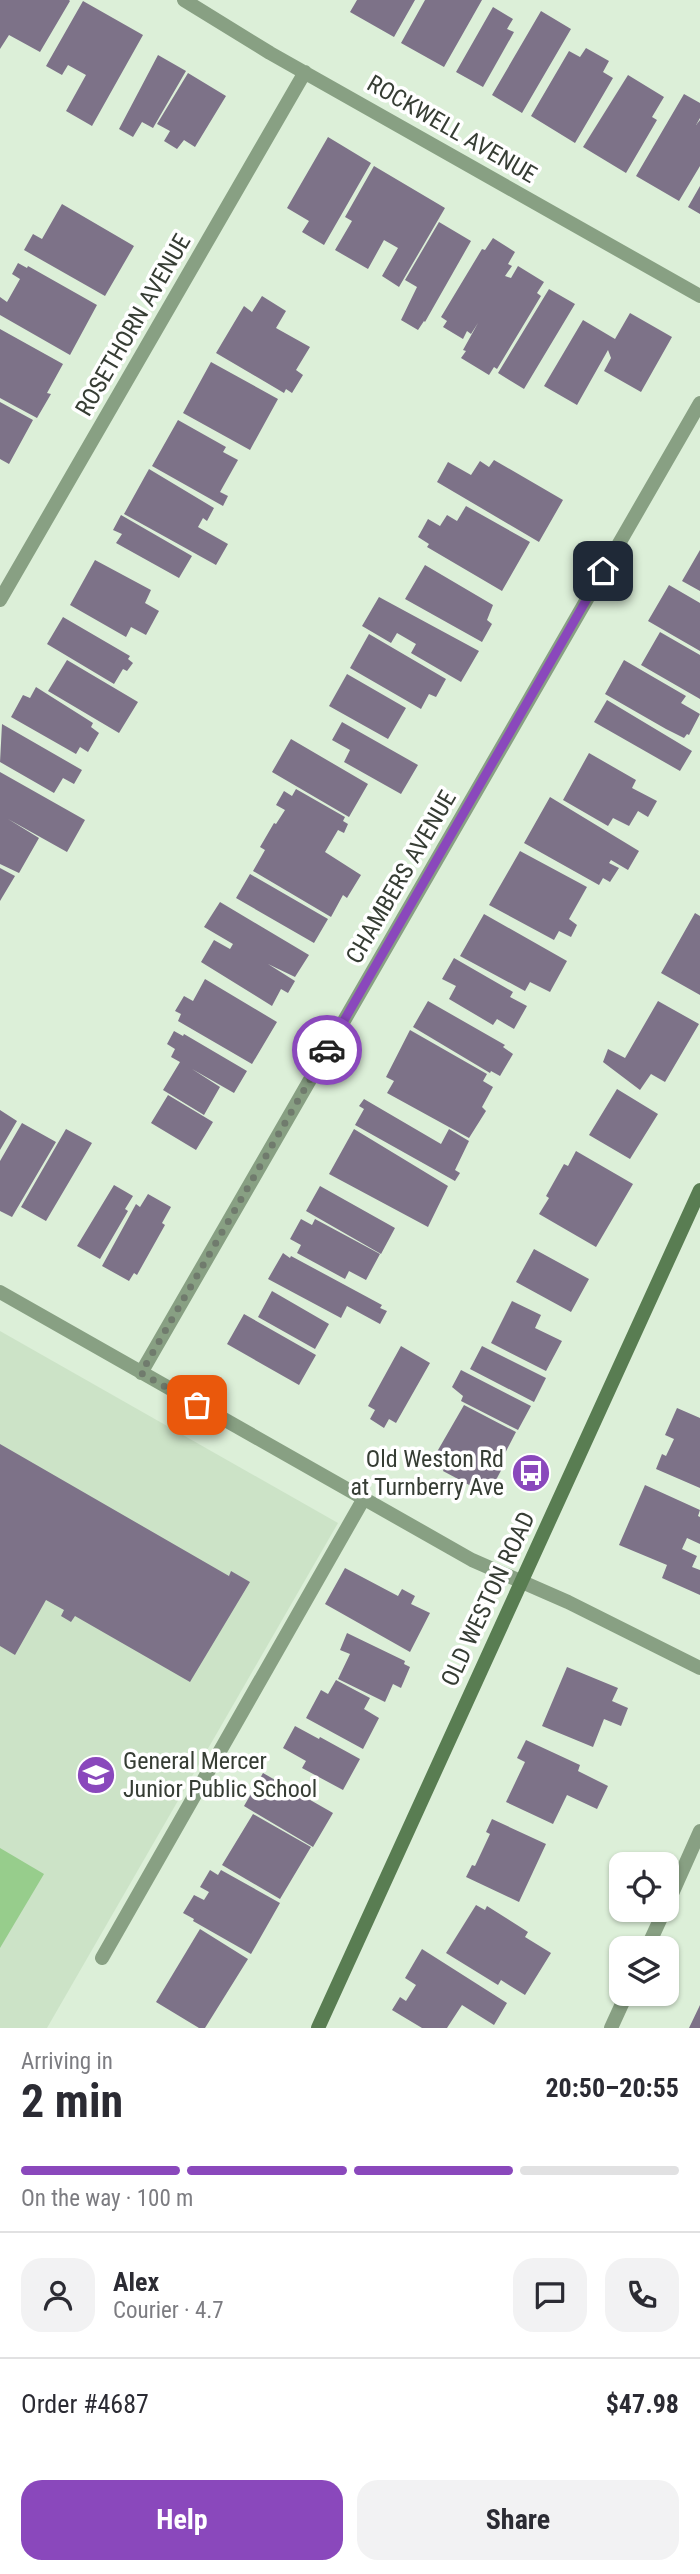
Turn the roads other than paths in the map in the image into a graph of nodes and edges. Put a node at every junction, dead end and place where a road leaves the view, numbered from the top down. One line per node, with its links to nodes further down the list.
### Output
1 (184, 0): 2 (street, ROCKWELL AVENUE)
2 (305, 72): 3 (street, ROCKWELL AVENUE); 5 (street, ROSETHORN AVENUE)
3 (700, 296)
4 (700, 403): 8 (street, CHAMBERS AVENUE)
5 (0, 600)
6 (700, 1190): 10 (main road, OLD WESTON ROAD)
7 (0, 1292): 8 (street)
8 (141, 1373): 9 (street)
9 (363, 1500): 10 (street); 14 (street)
10 (520, 1581): 11 (street); 16 (main road, OLD WESTON ROAD)
11 (700, 1668)
12 (700, 1831): 13 (street)
13 (679, 1878)
14 (102, 1958)
15 (621, 2006): 17 (street)
16 (318, 2028)
17 (611, 2028)

